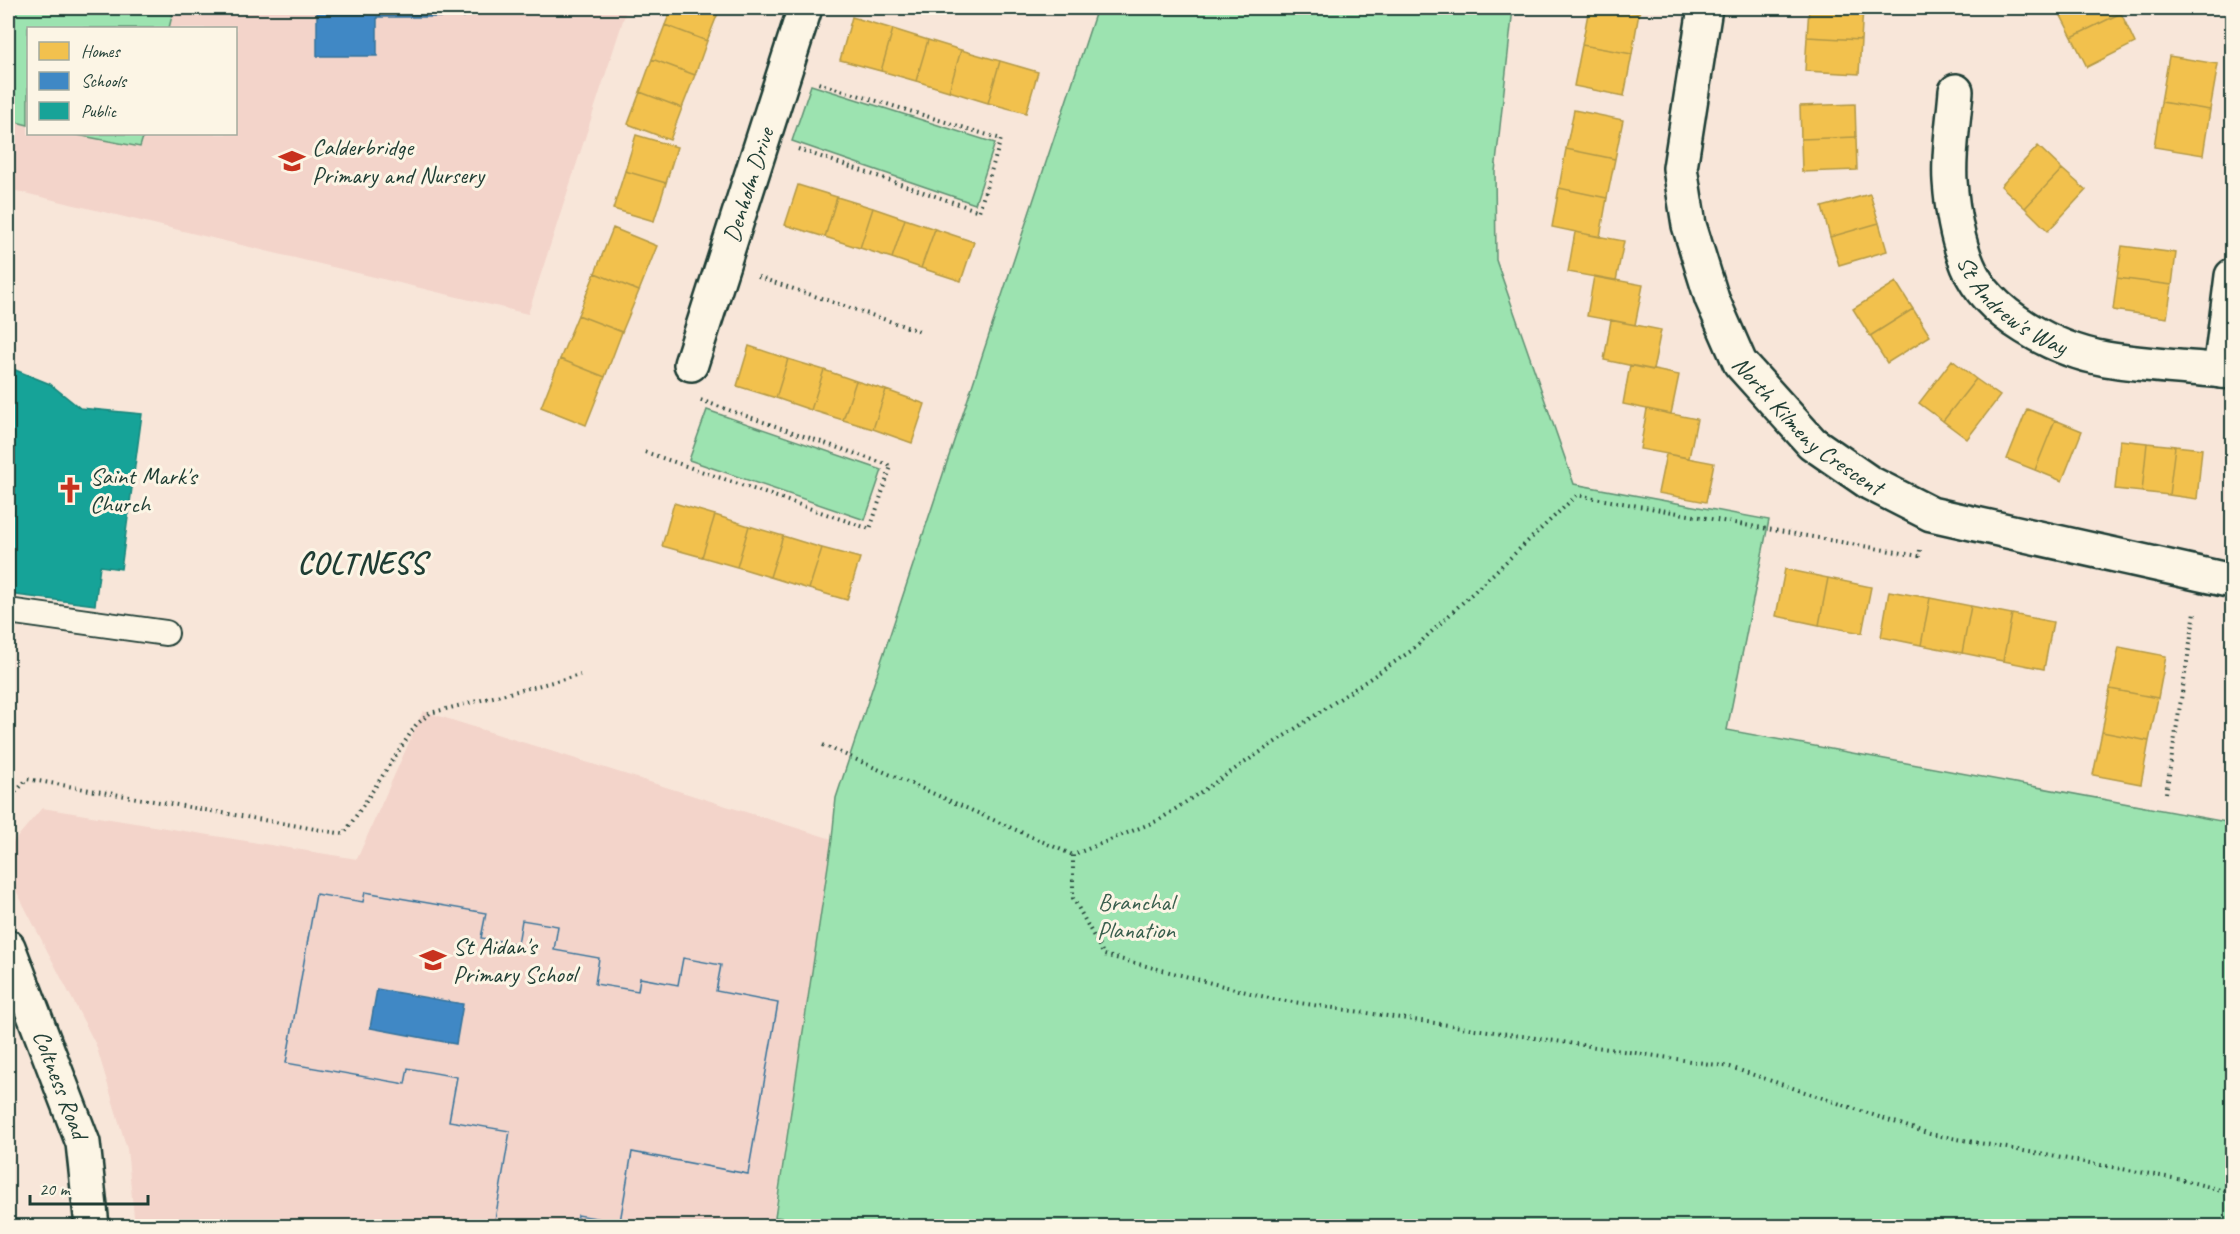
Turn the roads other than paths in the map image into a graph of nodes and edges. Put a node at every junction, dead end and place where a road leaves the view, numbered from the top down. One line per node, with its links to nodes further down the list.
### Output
1 (805, 8): 5 (street, Denholm Drive)
2 (1705, 8): 7 (street, North Kilmeny Crescent)
3 (1956, 91): 6 (street, St Andrew's Way)
4 (2232, 276): 6 (street)
5 (691, 364)
6 (2226, 371)
7 (2232, 581)
8 (8, 611): 9 (lane)
9 (166, 633)
10 (8, 947): 11 (street, Coltness Road)
11 (92, 1227)

